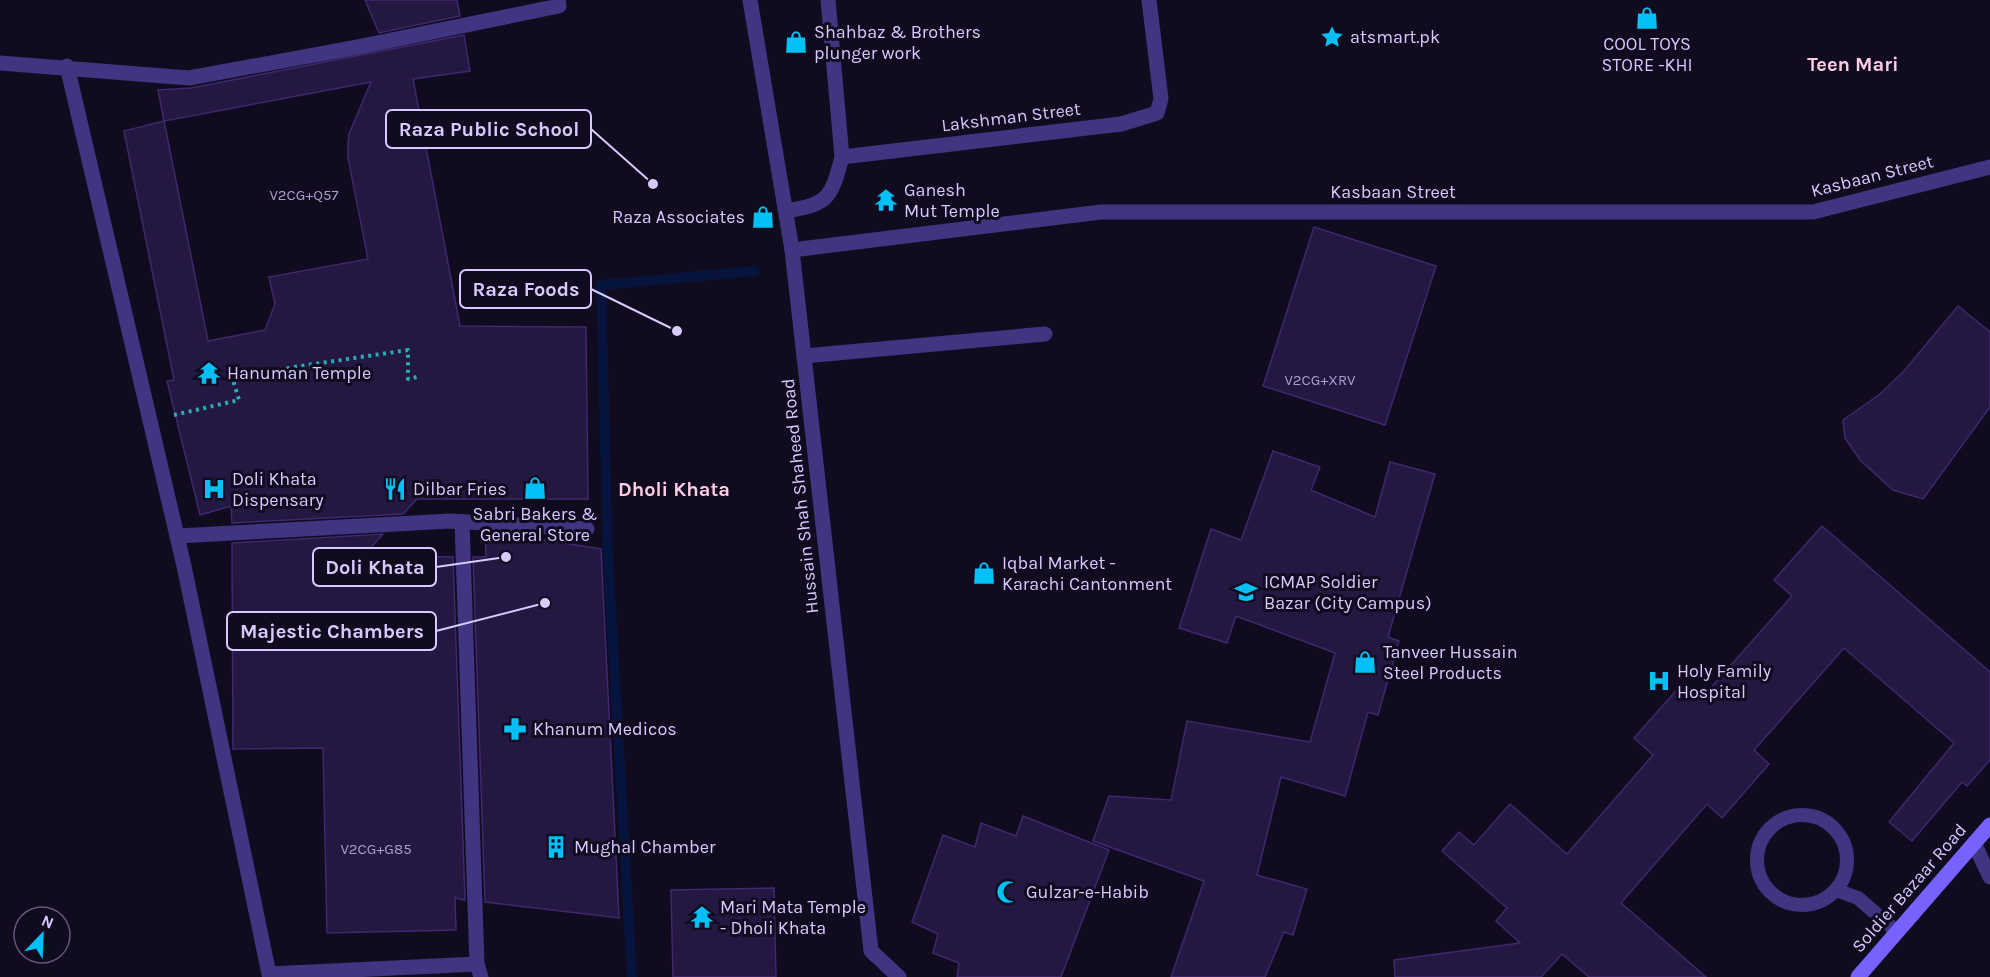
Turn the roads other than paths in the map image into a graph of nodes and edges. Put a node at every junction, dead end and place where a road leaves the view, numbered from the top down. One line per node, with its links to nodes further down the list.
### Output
1 (558, 0): 6 (street)
2 (750, 0): 9 (street, Hussain Shah Shaheed Road)
3 (828, 0): 7 (street)
4 (1149, 0): 7 (street, Lakshman Street)
5 (0, 63): 6 (street)
6 (67, 66): 15 (street)
7 (842, 157): 9 (street)
8 (1990, 167): 10 (street, Kasbaan Street)
9 (786, 211): 10 (street, Hussain Shah Shaheed Road)
10 (792, 250): 12 (street, Hussain Shah Shaheed Road)
11 (1045, 334): 12 (street)
12 (804, 356): 23 (street, Hussain Shah Shaheed Road)
13 (462, 522): 14 (street); 15 (street); 21 (street)
14 (587, 529)
15 (177, 536): 22 (street)
16 (1990, 825): 17 (main road, Soldier Bazaar Road)
17 (1974, 843): 18 (street); 20 (main road, Soldier Bazaar Road)
18 (1990, 877)
19 (1836, 890): 19 (lane); 20 (lane)
20 (1897, 932): 24 (main road, Soldier Bazaar Road)
21 (479, 970): 22 (street)
22 (269, 975)
23 (899, 977)
24 (1858, 977)

